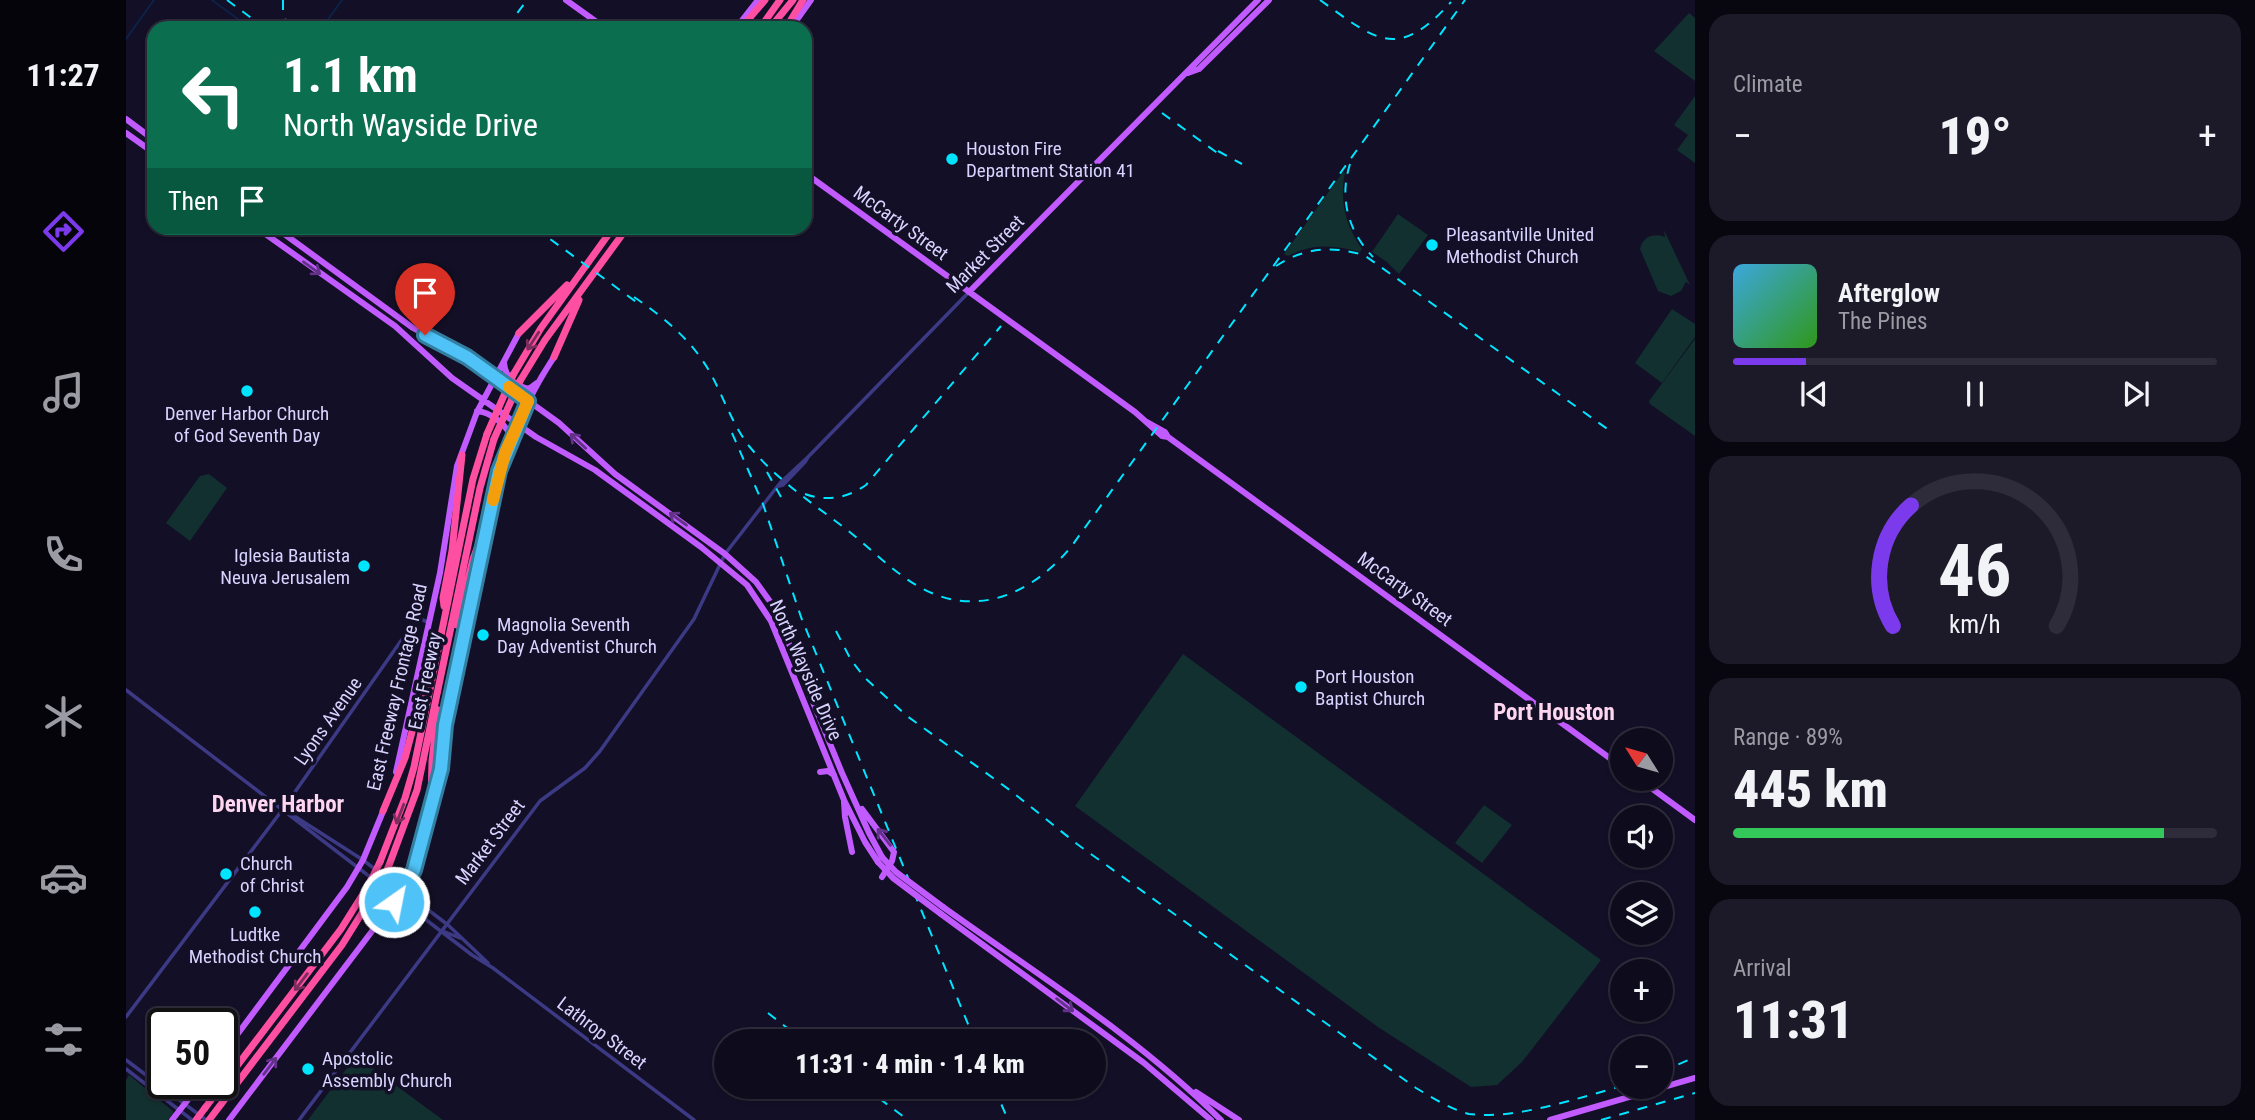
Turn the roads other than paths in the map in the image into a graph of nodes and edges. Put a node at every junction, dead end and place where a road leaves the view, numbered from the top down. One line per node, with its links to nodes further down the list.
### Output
1 (566, 0): 10 (main road)
2 (758, 0): 11 (main road)
3 (765, 0): 12 (highway)
4 (780, 0): 13 (highway)
5 (793, 0): 14 (highway)
6 (803, 0): 15 (highway)
7 (811, 0): 16 (main road)
8 (1258, 0): 17 (main road, Market Street)
9 (1269, 0): 17 (main road, Market Street)
10 (595, 21)
11 (743, 21)
12 (745, 21)
13 (765, 21)
14 (776, 21)
15 (792, 21)
16 (794, 21)
17 (1186, 75): 31 (main road, Market Street)
18 (126, 119): 20 (main road)
19 (126, 133): 21 (main road)
20 (147, 135)
21 (147, 148)
22 (812, 178): 31 (main road, McCarty Street)
23 (267, 235): 38 (main road, North Wayside Drive, one-way to 38)
24 (285, 235): 35 (main road, North Wayside Drive)
25 (608, 235): 28 (highway, East Freeway)
26 (622, 235): 29 (highway, East Freeway)
27 (628, 235): 29 (highway)
28 (597, 250): 32 (highway); 50 (highway, East Freeway, one-way to 50, bridge)
29 (602, 262): 30 (highway, East Freeway)
30 (581, 292): 33 (highway); 52 (highway, East Freeway, bridge)
31 (970, 292): 48 (street, Market Street); 56 (main road, McCarty Street)
32 (519, 333): 34 (main road, East Freeway Frontage Road)
33 (554, 357): 37 (main road)
34 (503, 361): 35 (main road); 36 (main road, East Freeway Frontage Road); 37 (main road)
35 (487, 371): 36 (main road, North Wayside Drive)
36 (496, 377): 39 (main road, East Freeway Frontage Road); 40 (main road, North Wayside Drive)
37 (538, 383): 40 (main road); 41 (main road)
38 (471, 391): 39 (main road, North Wayside Drive); 42 (main road)
39 (484, 399): 42 (main road, East Freeway Frontage Road); 43 (main road, North Wayside Drive)
40 (528, 401): 41 (main road, North Wayside Drive); 43 (main road)
41 (540, 409): 48 (main road, North Wayside Drive, one-way to 41)
42 (477, 412): 45 (main road); 46 (main road, East Freeway Frontage Road)
43 (517, 425): 44 (main road, North Wayside Drive); 45 (main road)
44 (536, 437): 45 (main road); 49 (main road, North Wayside Drive)
45 (512, 438): 47 (main road)
46 (462, 454): 50 (highway); 51 (main road, East Freeway Frontage Road)
47 (488, 520): 52 (highway); 62 (main road)
48 (725, 554): 49 (street, Market Street); 61 (main road, North Wayside Drive)
49 (720, 562): 58 (main road, North Wayside Drive); 73 (street, Market Street)
50 (445, 612): 53 (highway, East Freeway)
51 (430, 622): 63 (street, Lyons Avenue); 64 (main road, East Freeway Frontage Road)
52 (450, 638): 55 (highway, East Freeway)
53 (437, 652): 64 (highway); 92 (highway, East Freeway, one-way to 92, bridge)
54 (126, 690): 63 (street, Lathrop Street)
55 (437, 702): 62 (highway); 90 (highway, East Freeway, bridge)
56 (1610, 758)
57 (820, 772): 58 (main road)
58 (834, 775): 60 (main road, North Wayside Drive)
59 (1655, 791): 65 (main road)
60 (844, 800): 66 (main road); 67 (main road, North Wayside Drive)
61 (855, 801): 67 (main road, North Wayside Drive); 70 (main road, one-way to 61)
62 (431, 804): 71 (main road)
63 (283, 809): 68 (street, Lathrop Street); 69 (street, Lathrop Street); 78 (street, Lyons Avenue)
64 (383, 811): 68 (main road, East Freeway Frontage Road)
65 (1695, 820)
66 (852, 852)
67 (880, 859): 76 (main road, North Wayside Drive, bridge)
68 (363, 860): 69 (main road, East Freeway Frontage Road); 71 (street, Lathrop Street)
69 (359, 867): 72 (street, Lathrop Street); 79 (main road, East Freeway Frontage Road)
70 (882, 877)
71 (402, 891): 72 (main road); 73 (street, Lathrop Street)
72 (397, 898): 74 (street, Lathrop Street); 93 (main road, one-way to 72)
73 (448, 925): 74 (street, Market Street); 75 (street, Lathrop Street)
74 (443, 932): 75 (street); 77 (street, Lathrop Street); 94 (street, Market Street)
75 (467, 942): 77 (street, Lathrop Street)
76 (992, 947): 84 (main road, North Wayside Drive); 96 (main road, North Wayside Drive, one-way to 96)
77 (492, 968): 95 (street, Lathrop Street)
78 (126, 1017)
79 (238, 1034)
80 (126, 1060): 82 (street)
81 (126, 1069): 85 (street)
82 (147, 1076): 85 (street)
83 (1695, 1078): 99 (main road)
84 (1180, 1081): 97 (main road, North Wayside Drive); 98 (main road)
85 (141, 1082): 89 (street)
86 (179, 1099): 88 (street)
87 (187, 1099): 88 (main road)
88 (184, 1103): 89 (main road); 90 (street)
89 (180, 1110): 91 (main road); 92 (street)
90 (209, 1118)
91 (172, 1120)
92 (194, 1120)
93 (229, 1120)
94 (299, 1120)
95 (694, 1120)
96 (1209, 1120)
97 (1221, 1120)
98 (1238, 1120)
99 (1550, 1120)

